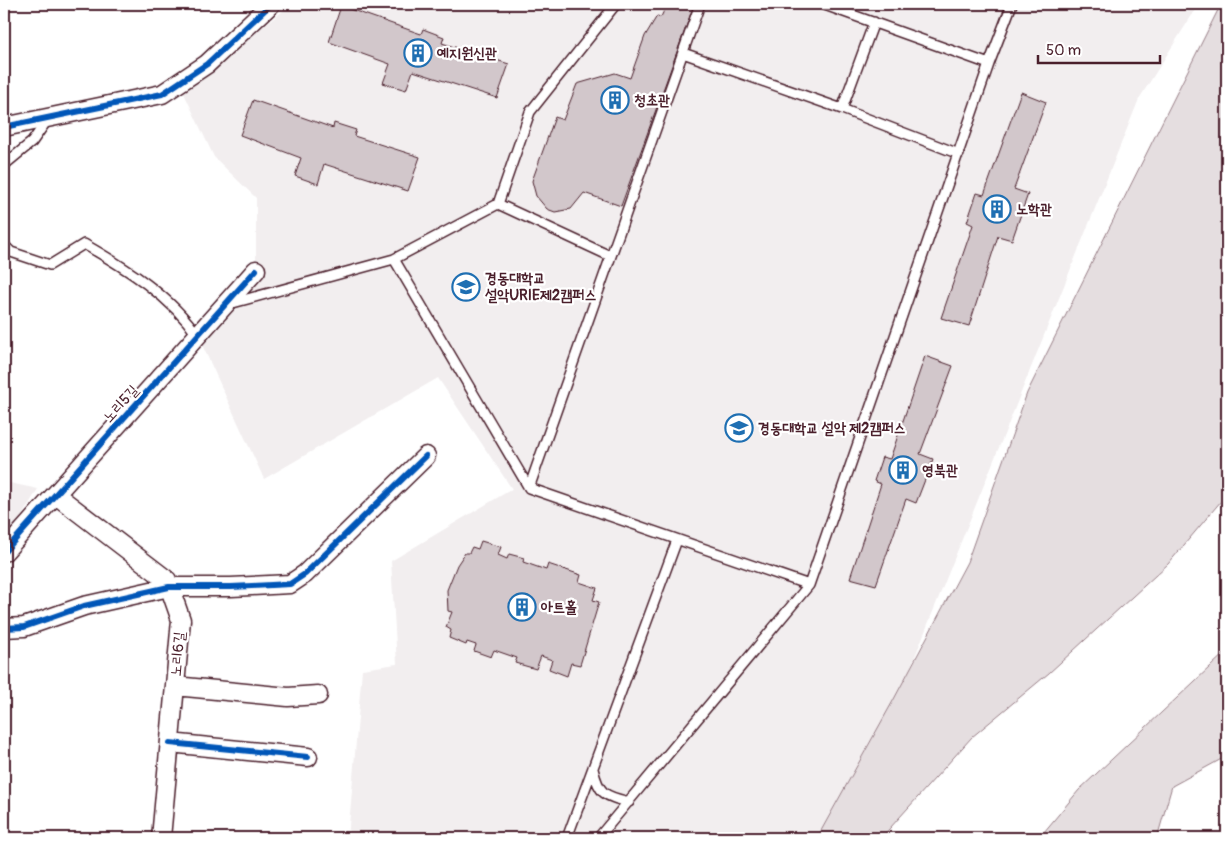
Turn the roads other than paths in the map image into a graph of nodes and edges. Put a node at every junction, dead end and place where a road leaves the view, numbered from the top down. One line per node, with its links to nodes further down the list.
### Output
1 (271, 4): 10 (street)
2 (616, 4): 14 (lane)
3 (700, 4): 7 (lane)
4 (822, 4): 6 (lane)
5 (1012, 4): 8 (lane)
6 (874, 22): 8 (lane); 9 (lane)
7 (683, 53): 9 (lane); 16 (lane)
8 (989, 64): 12 (lane)
9 (842, 109): 12 (lane)
10 (50, 117): 11 (street); 13 (lane)
11 (4, 127)
12 (959, 154): 26 (lane)
13 (4, 165)
14 (498, 204): 16 (lane); 17 (lane)
15 (4, 245): 20 (lane)
16 (610, 256): 22 (lane)
17 (394, 259): 19 (lane); 22 (lane)
18 (256, 270): 19 (street, 노리5길)
19 (226, 305): 20 (street, 노리5길)
20 (198, 336): 23 (street, 노리5길)
21 (426, 456): 27 (street)
22 (529, 488): 24 (lane)
23 (56, 495): 25 (street, 노리5길); 27 (street, 노리6길)
24 (677, 540): 26 (lane); 33 (lane)
25 (4, 552)
26 (809, 585): 34 (lane)
27 (169, 587): 28 (street); 29 (street, 노리6길)
28 (4, 628)
29 (175, 686): 30 (street); 31 (street, 노리6길)
30 (318, 695)
31 (170, 743): 32 (street); 35 (street, 노리6길)
32 (308, 757)
33 (593, 769): 34 (lane); 36 (lane)
34 (628, 802): 37 (lane)
35 (161, 838)
36 (567, 838)
37 (598, 838)

